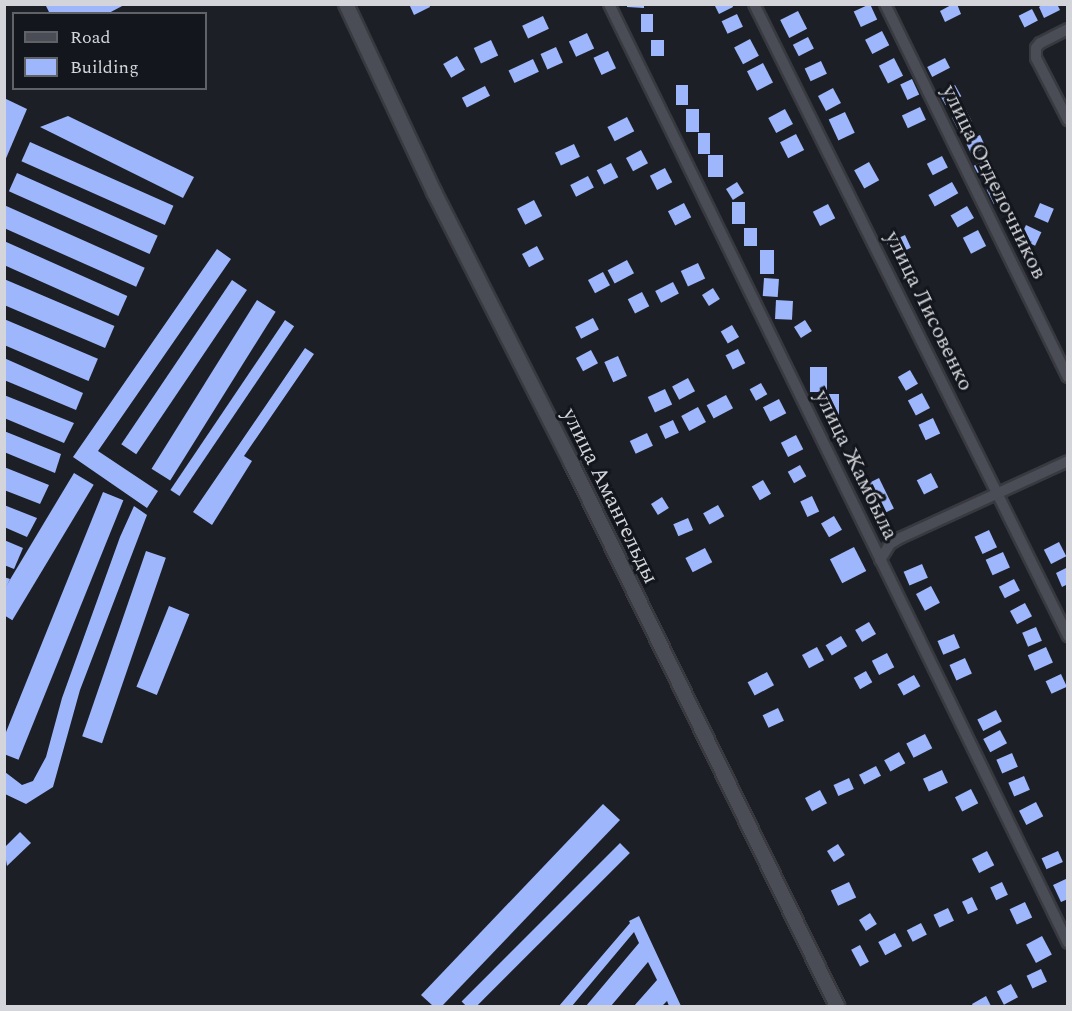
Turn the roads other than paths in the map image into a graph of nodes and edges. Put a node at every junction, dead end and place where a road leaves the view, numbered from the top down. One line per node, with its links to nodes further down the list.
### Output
1 (346, 4): 13 (street, улица Амангельды)
2 (609, 4): 10 (street, улица Жамбыла)
3 (754, 4): 9 (street, улица Лисовенко)
4 (885, 4): 7 (street, улица Отделочников)
5 (1068, 28): 6 (street)
6 (1068, 120)
7 (1068, 377)
8 (1068, 461): 9 (street)
9 (998, 494): 10 (street); 11 (street, улица Лисовенко)
10 (880, 560): 12 (street, улица Жамбыла)
11 (1068, 636)
12 (1068, 943)
13 (837, 1006)

